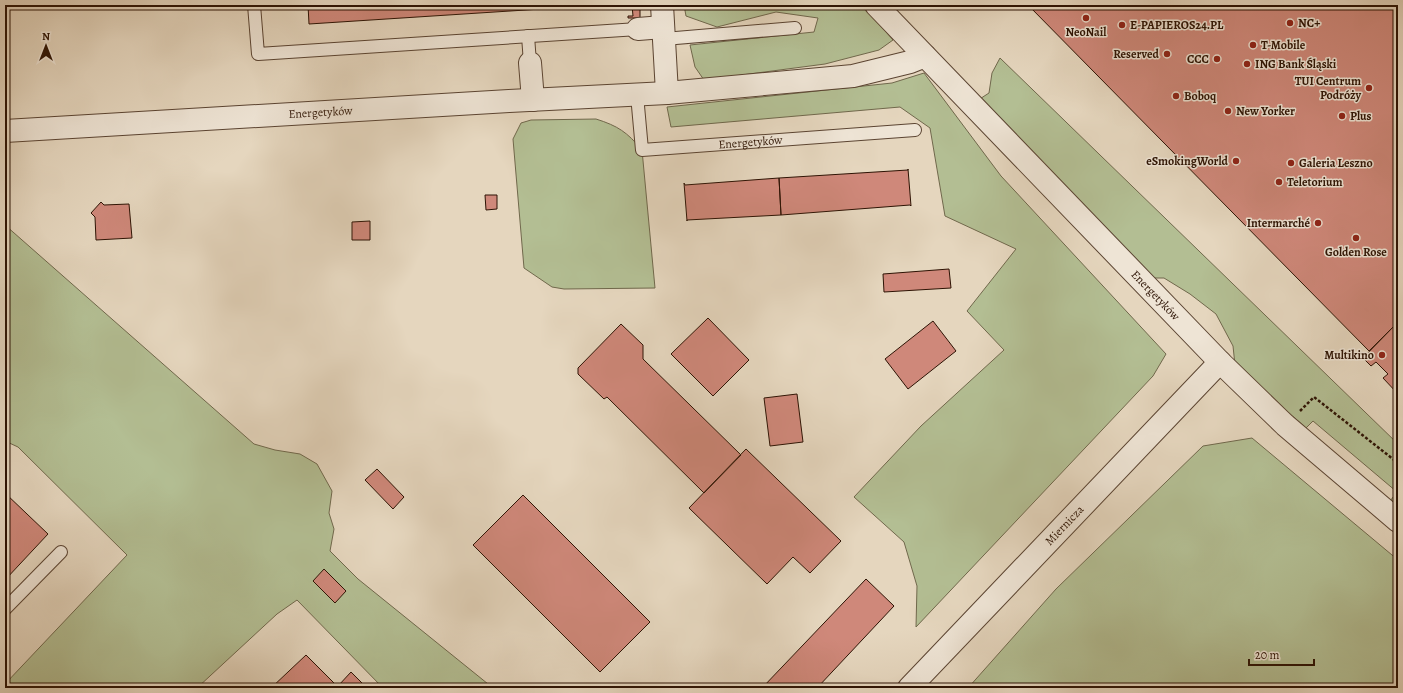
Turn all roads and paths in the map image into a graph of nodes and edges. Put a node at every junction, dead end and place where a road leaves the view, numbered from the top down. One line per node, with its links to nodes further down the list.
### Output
1 (254, 5): 7 (lane)
2 (662, 5): 6 (street)
3 (876, 5): 8 (street, Energetyków)
4 (794, 28): 6 (lane)
5 (638, 29): 6 (street); 7 (lane)
6 (664, 33): 10 (street)
7 (528, 36): 9 (lane)
8 (925, 56): 10 (street, Energetyków); 15 (street, Energetyków)
9 (530, 63): 12 (street)
10 (667, 93): 11 (street, Energetyków)
11 (637, 95): 12 (street, Energetyków); 13 (lane, Energetyków)
12 (533, 100): 14 (street, Energetyków)
13 (914, 130)
14 (5, 131)
15 (1220, 362): 16 (street, Energetyków); 21 (street, Miernicza)
16 (1285, 425): 17 (path); 18 (street, Energetyków)
17 (1398, 463)
18 (1398, 521)
19 (61, 552): 20 (lane)
20 (5, 610)
21 (910, 688)

